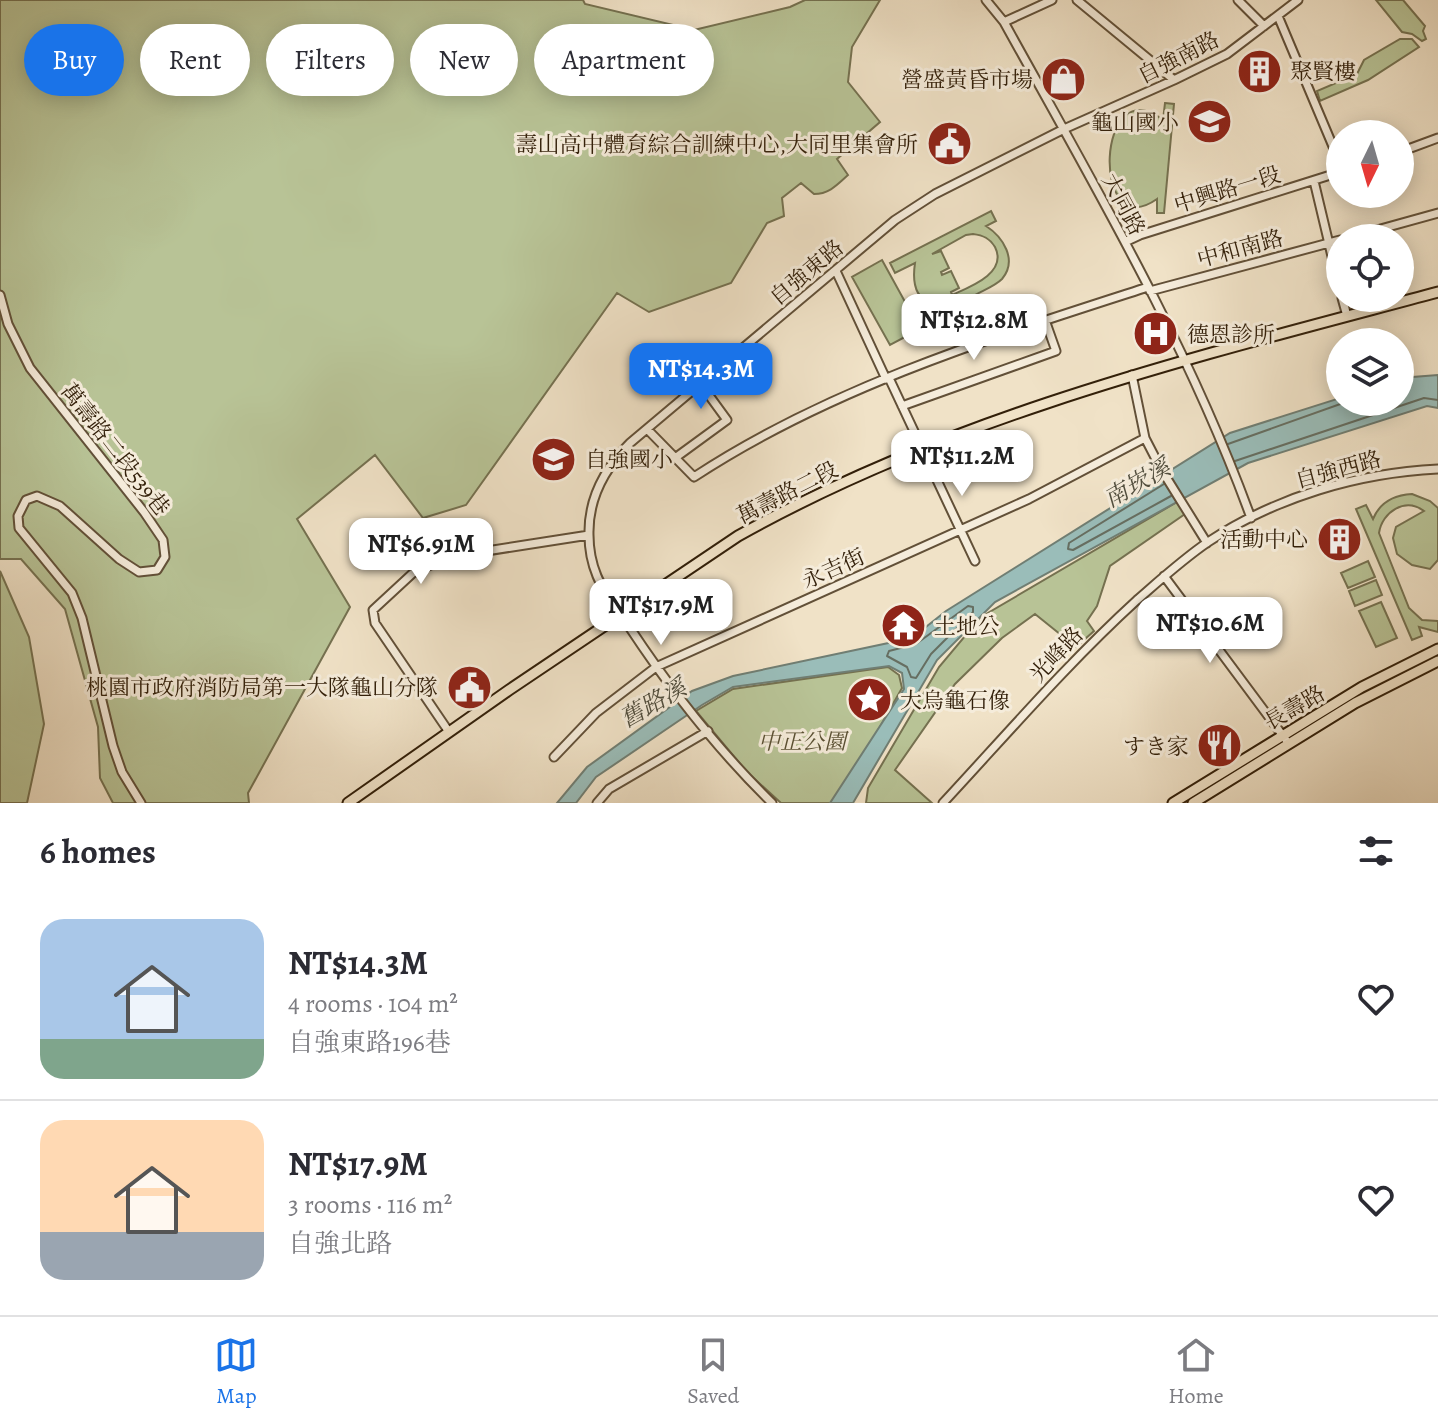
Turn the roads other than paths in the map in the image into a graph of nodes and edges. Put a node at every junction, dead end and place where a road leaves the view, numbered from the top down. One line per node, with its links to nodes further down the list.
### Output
1 (986, 0): 7 (street, 大同路)
2 (1052, 0): 7 (street)
3 (1077, 0): 9 (street)
4 (1238, 0): 8 (street)
5 (1298, 0): 6 (street, 自強南路)
6 (1278, 16): 8 (street, 自強南路); 11 (street)
7 (1004, 22): 10 (street, 大同路)
8 (1264, 26): 9 (street, 自強南路)
9 (1174, 80): 10 (street, 自強南路)
10 (1064, 129): 19 (street, 大同路); 21 (street, 自強東路)
11 (1326, 130)
12 (1438, 138): 13 (street)
13 (1414, 147)
14 (1326, 177): 15 (street, 中興路一段)
15 (1314, 181): 18 (street); 19 (street, 中興路一段)
16 (1438, 213): 17 (street)
17 (1398, 224)
18 (1326, 234)
19 (1125, 242): 22 (street, 大同路)
20 (1326, 244): 22 (street, 中和南路)
21 (836, 271): 30 (street); 31 (street, 自強東路)
22 (1149, 289): 27 (street, 中和南路); 28 (street, 大同路)
23 (1438, 292): 26 (main road, 萬壽路二段)
24 (0, 295): 53 (street, 萬壽路二段539巷)
25 (1346, 312): 26 (street)
26 (1347, 316): 28 (main road, 萬壽路二段)
27 (1045, 320): 30 (street, 中和南路); 32 (street)
28 (1183, 359): 29 (main road, 萬壽路二段); 38 (street, 大同路)
29 (1132, 375): 34 (street); 35 (main road, 萬壽路二段)
30 (888, 379): 32 (street); 36 (street, 中和南路)
31 (700, 383): 33 (street, 自強東路); 36 (street)
32 (902, 406): 35 (street)
33 (647, 429): 36 (street); 40 (street, 自強東路)
34 (1145, 438): 39 (street, 永吉街); 41 (street)
35 (921, 448): 39 (street); 44 (main road, 萬壽路二段)
36 (675, 458)
37 (1438, 469): 38 (street, 自強西路)
38 (1251, 518): 41 (street, 光峰路)
39 (960, 531): 42 (street); 47 (street, 永吉街)
40 (589, 535): 44 (street, 自強東路); 49 (street)
41 (1207, 543): 43 (street, 光峰路)
42 (975, 561)
43 (1164, 576): 50 (street); 57 (street, 光峰路)
44 (622, 616): 47 (street, 自強東路); 49 (main road, 萬壽路二段)
45 (1438, 649): 50 (main road, 長壽路)
46 (1438, 661): 51 (main road, 長壽路)
47 (656, 667): 48 (street, 自強東路); 52 (street, 永吉街)
48 (708, 731): 55 (street); 56 (street, 自強東路)
49 (449, 732): 54 (main road, 萬壽路二段)
50 (1281, 735): 51 (street); 58 (main road, 長壽路)
51 (1289, 744): 59 (main road, 長壽路)
52 (554, 757)
53 (141, 803)
54 (348, 803)
55 (597, 803)
56 (772, 803)
57 (943, 803)
58 (1173, 803)
59 (1193, 803)

